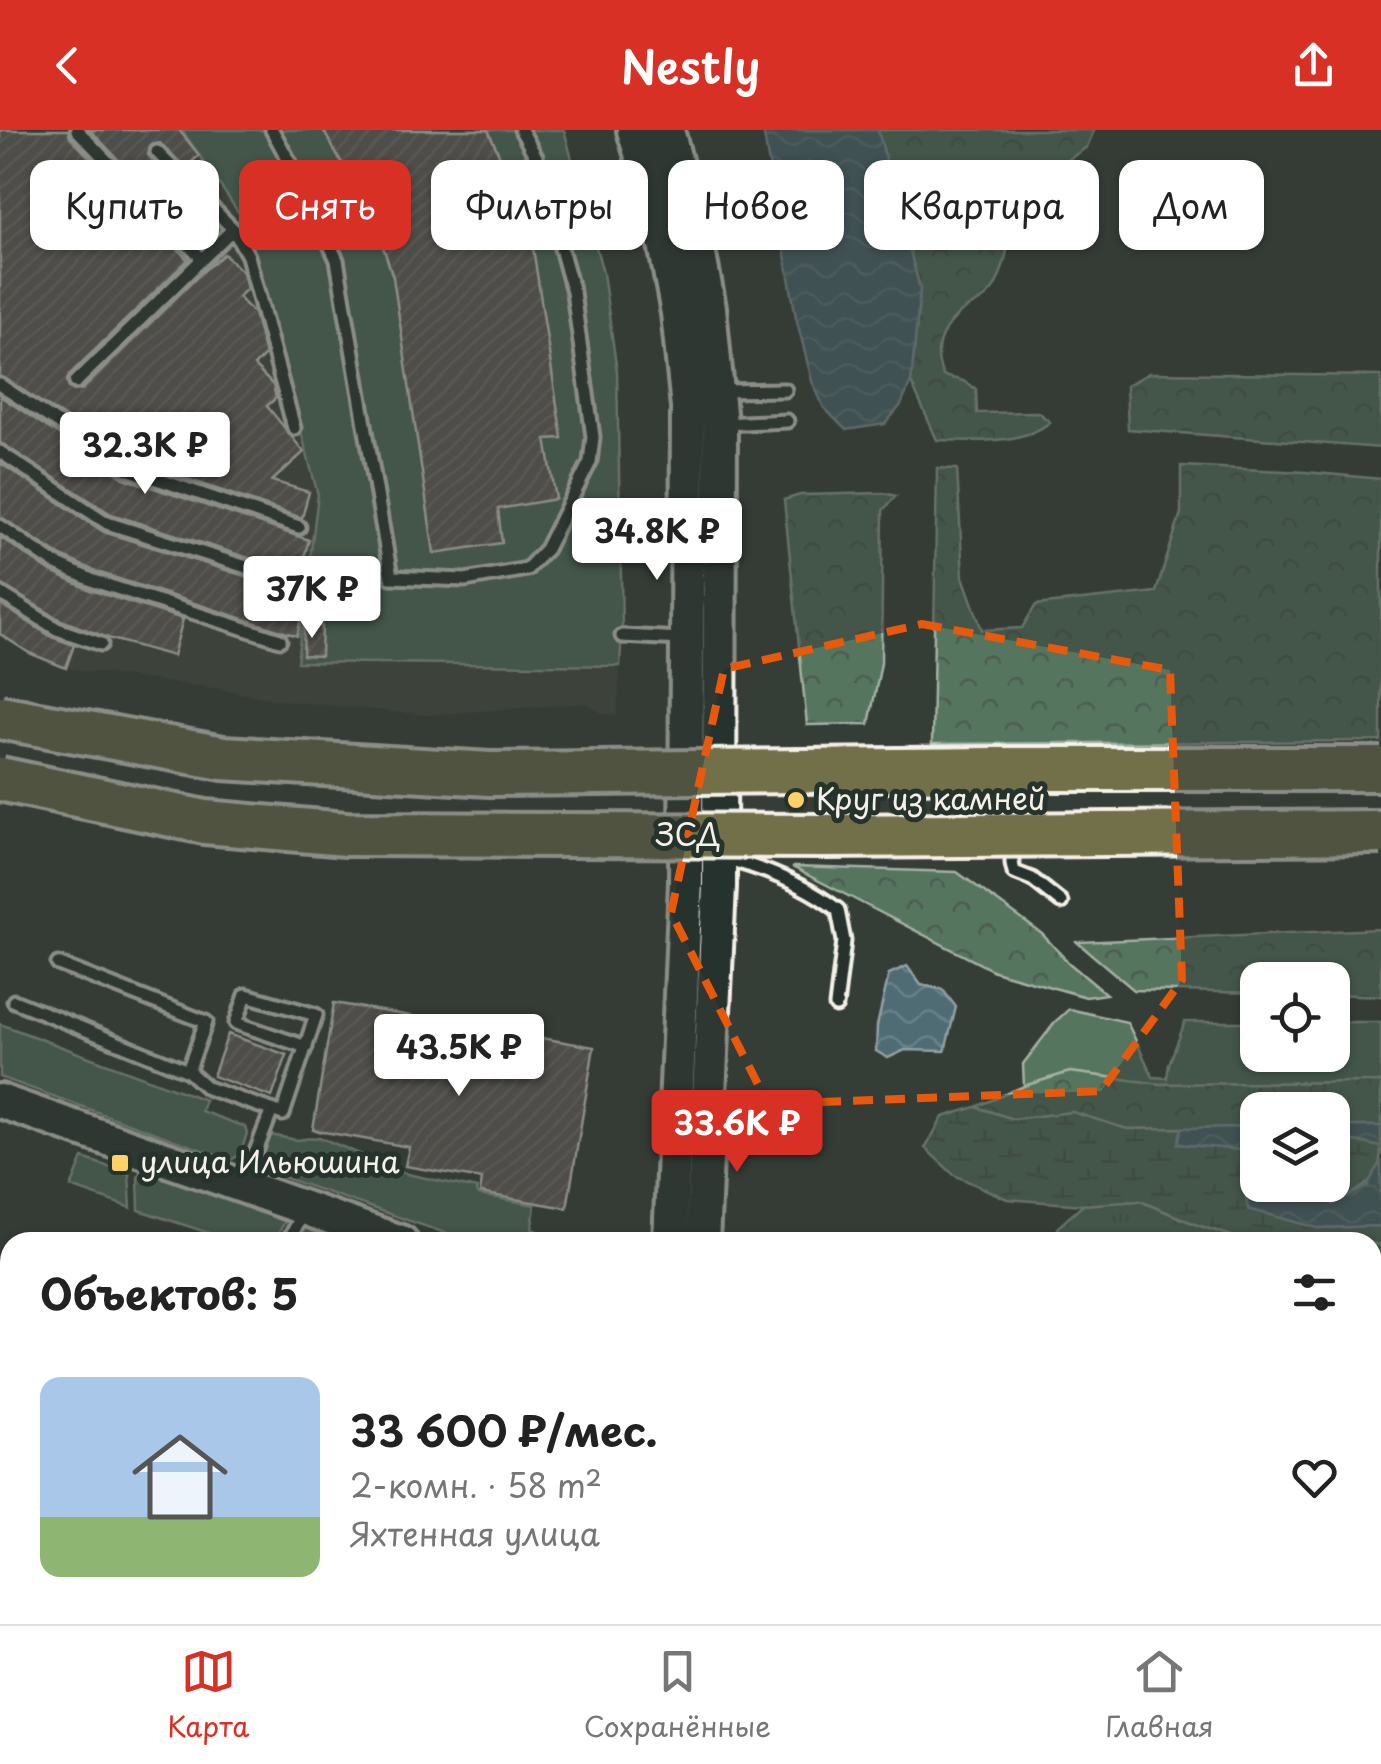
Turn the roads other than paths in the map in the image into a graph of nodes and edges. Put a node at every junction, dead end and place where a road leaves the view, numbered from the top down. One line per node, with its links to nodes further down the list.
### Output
1 (77, 130): 8 (lane)
2 (272, 130): 3 (lane)
3 (521, 130)
4 (634, 130): 13 (main road)
5 (667, 130): 11 (main road)
6 (157, 152): 7 (lane)
7 (233, 229): 8 (lane); 16 (lane)
8 (202, 259): 9 (lane)
9 (76, 382)
10 (0, 384): 19 (lane)
11 (717, 390): 12 (lane); 13 (lane); 15 (main road)
12 (785, 390)
13 (688, 407): 15 (lane); 23 (main road)
14 (787, 421): 15 (lane)
15 (720, 424): 31 (main road)
16 (294, 428)
17 (0, 452): 20 (lane)
18 (0, 526): 24 (lane)
19 (299, 527)
20 (294, 582)
21 (0, 592): 25 (lane)
22 (622, 636): 23 (lane)
23 (688, 639): 44 (main road)
24 (280, 640)
25 (101, 644)
26 (0, 716): 27 (highway, bridge)
27 (1381, 769)
28 (1337, 775): 32 (lane)
29 (0, 779): 30 (highway, ЗСД, bridge)
30 (1381, 832)
31 (719, 857): 35 (lane); 45 (main road)
32 (1061, 902)
33 (58, 964): 37 (lane)
34 (14, 1001): 37 (lane)
35 (836, 1006)
36 (306, 1047): 36 (lane); 39 (lane)
37 (188, 1071): 39 (lane)
38 (3, 1110): 40 (main road)
39 (272, 1110): 40 (lane)
40 (242, 1186): 41 (main road)
41 (305, 1209): 42 (lane); 43 (main road)
42 (293, 1232)
43 (372, 1232)
44 (670, 1232)
45 (703, 1232)

